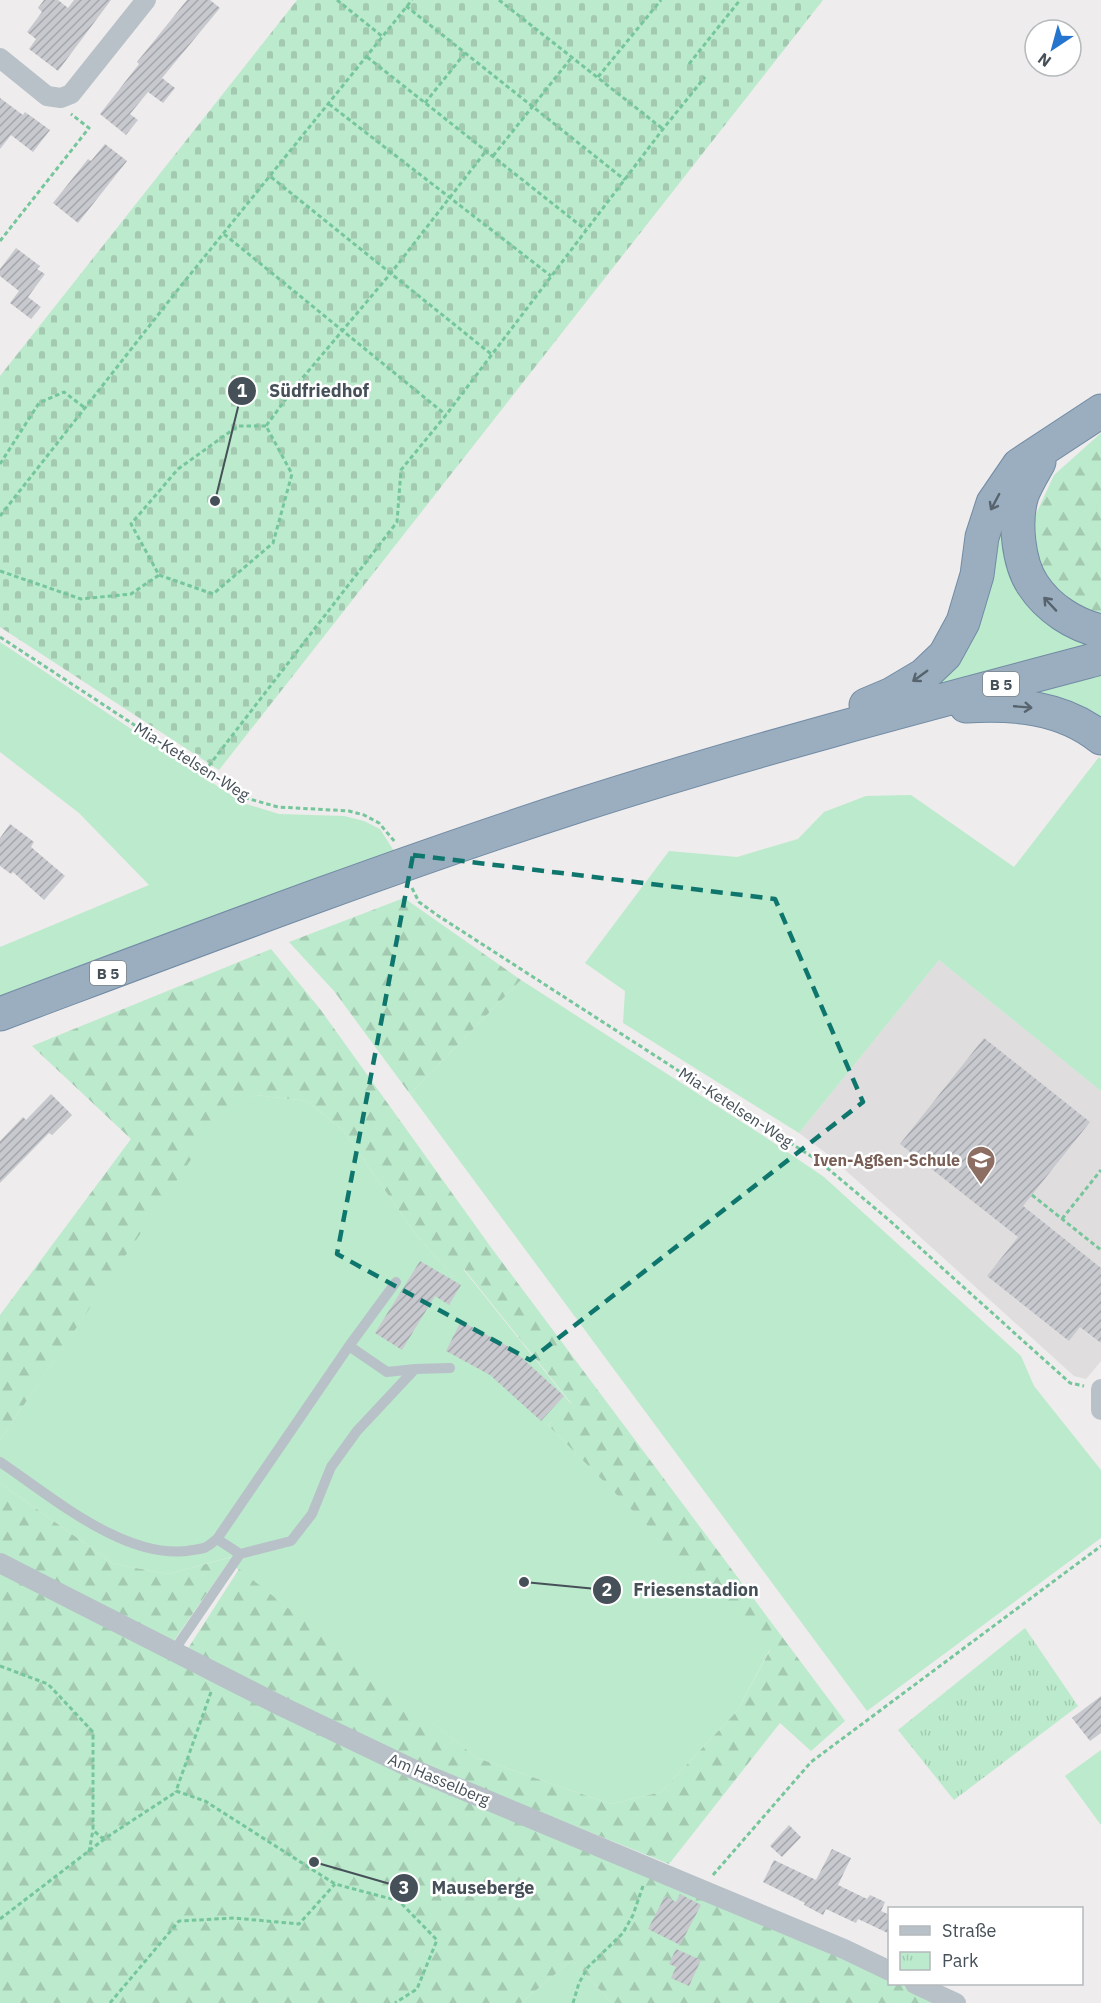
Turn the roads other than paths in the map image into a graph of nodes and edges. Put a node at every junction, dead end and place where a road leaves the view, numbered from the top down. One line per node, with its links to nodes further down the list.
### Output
1 (146, 0): 2 (street)
2 (0, 58)
3 (1101, 411): 4 (highway)
4 (1047, 444): 5 (highway, one-way to 4); 9 (highway, one-way to 9)
5 (1101, 631)
6 (1101, 658): 7 (highway, B 5)
7 (901, 711): 8 (highway, one-way to 8); 9 (highway, B 5)
8 (1101, 738)
9 (760, 749): 10 (highway, B 5)
10 (0, 1014)
11 (396, 1282): 12 (lane)
12 (349, 1346): 14 (lane); 18 (lane)
13 (450, 1368): 14 (lane)
14 (415, 1369): 19 (lane)
15 (1101, 1389): 16 (street)
16 (1101, 1410)
17 (0, 1462): 18 (lane)
18 (217, 1539): 19 (lane)
19 (240, 1554): 21 (lane)
20 (0, 1563): 21 (street, Am Hasselberg)
21 (173, 1652): 22 (street, Am Hasselberg)
22 (888, 1970)
23 (919, 1985): 24 (street)
24 (956, 2003)

